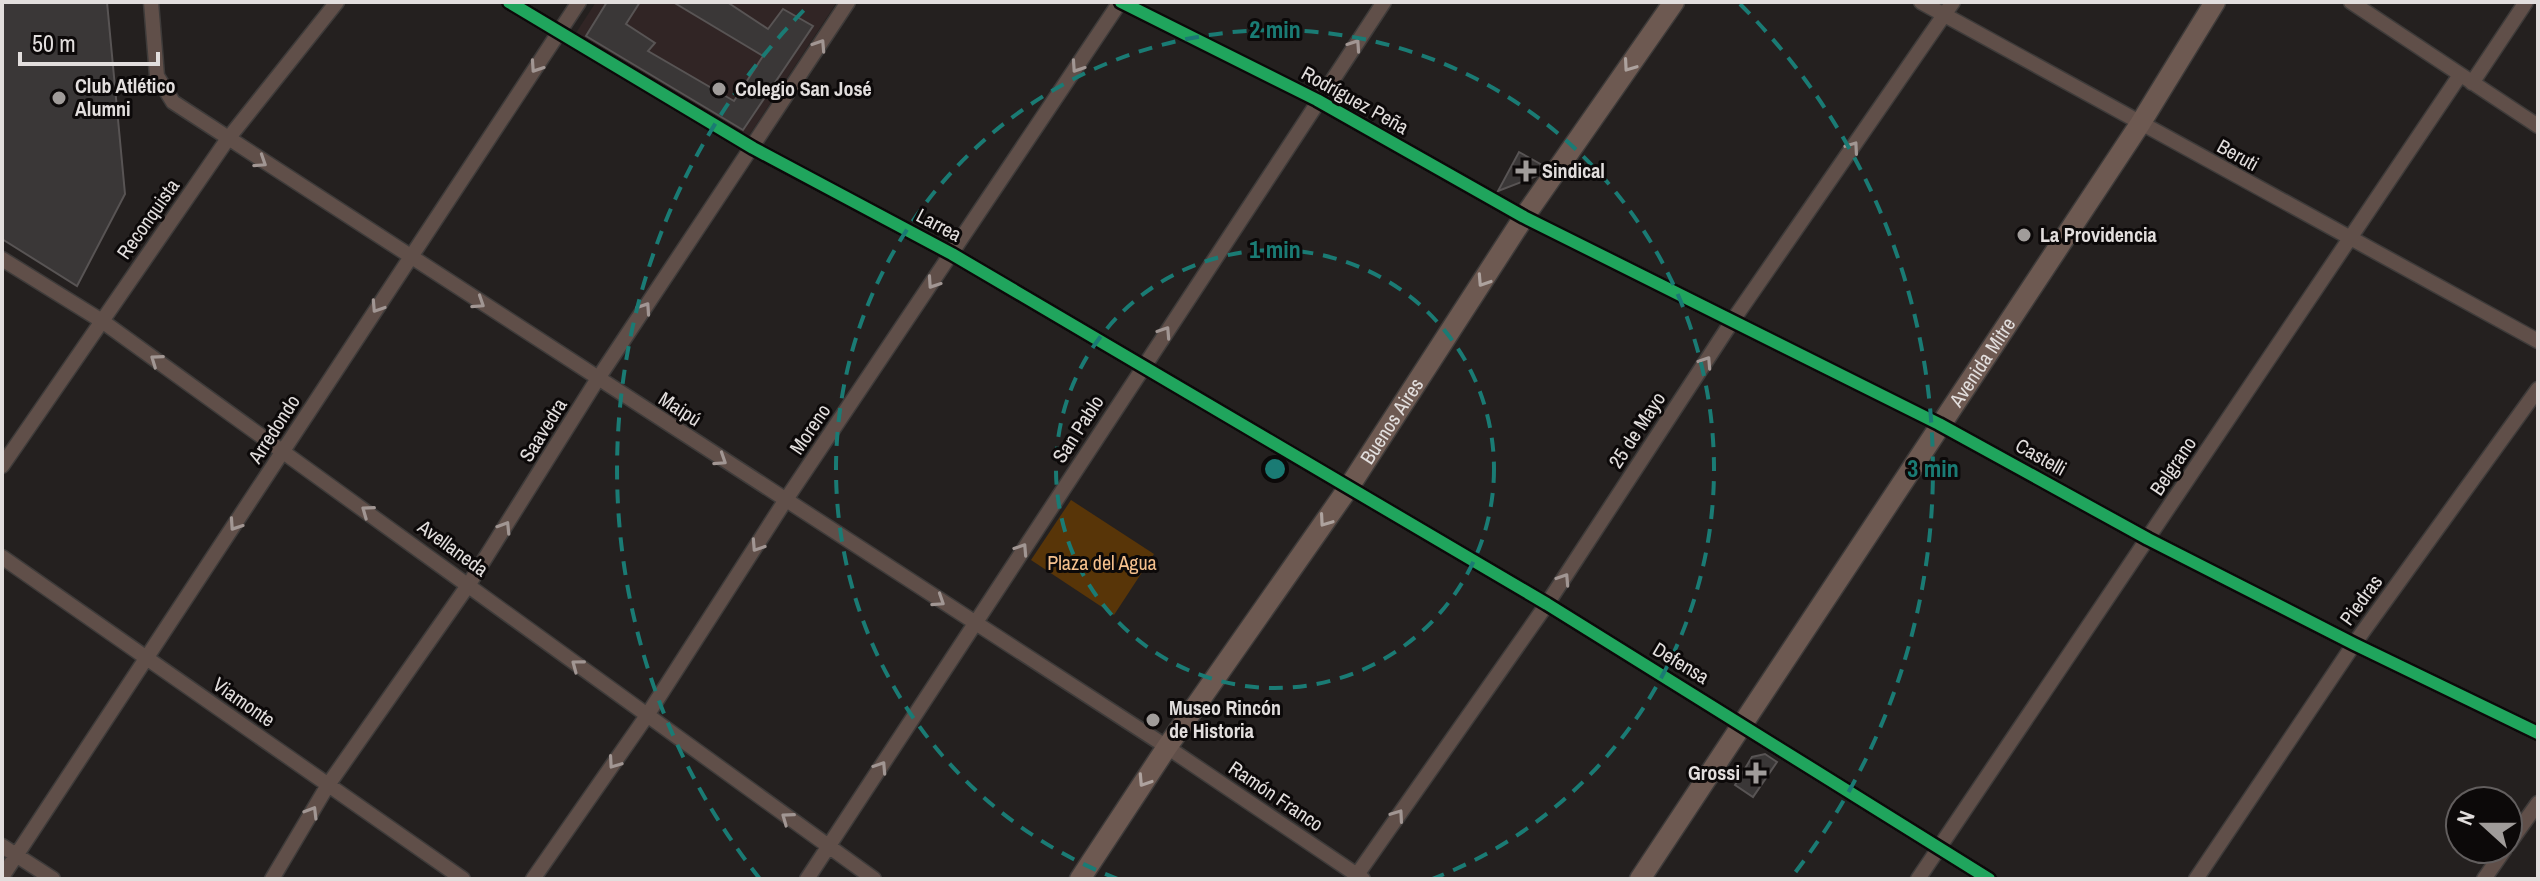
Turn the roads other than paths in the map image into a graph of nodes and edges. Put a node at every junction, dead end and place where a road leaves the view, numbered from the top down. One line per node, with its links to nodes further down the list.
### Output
1 (151, 2): 19 (street, Maipú)
2 (337, 2): 19 (street, Reconquista)
3 (509, 2): 14 (street, Larrea)
4 (579, 2): 14 (street, Arredondo)
5 (848, 2): 20 (street, Saavedra, one-way to 5)
6 (1121, 2): 16 (street, Rodríguez Peña); 23 (street, Moreno, one-way to 23)
7 (1384, 2): 16 (street, San Pablo, one-way to 7)
8 (1674, 2): 21 (street, Buenos Aires, one-way to 21)
9 (1921, 2): 13 (street, Beruti)
10 (2215, 2): 17 (street, Avenida Mitre)
11 (2351, 2): 15 (street)
12 (2526, 2): 15 (street, Belgrano)
13 (1949, 8): 17 (street, Beruti); 27 (street, 25 de Mayo, one-way to 13)
14 (559, 33): 20 (street, Larrea); 24 (street, Arredondo, one-way to 24)
15 (2466, 79): 18 (street); 22 (street, Belgrano)
16 (1317, 100): 21 (street, Rodríguez Peña); 29 (street, San Pablo, one-way to 16)
17 (2140, 124): 22 (street, Beruti); 32 (street, Avenida Mitre)
18 (2538, 126)
19 (227, 140): 24 (street, Maipú, one-way to 24); 26 (street, Reconquista)
20 (753, 148): 23 (street, Larrea); 30 (street, Saavedra, one-way to 20)
21 (1524, 217): 27 (street, Castelli); 35 (street, Buenos Aires, one-way to 35)
22 (2352, 240): 28 (street, Beruti); 37 (street, Belgrano)
23 (952, 254): 29 (street, Larrea); 36 (street, Moreno, one-way to 36)
24 (408, 257): 30 (street, Maipú, one-way to 30); 33 (street, Arredondo, one-way to 33)
25 (2, 259): 26 (street, Avellaneda)
26 (102, 321): 33 (street, Avellaneda, one-way to 26); 34 (street, Reconquista)
27 (1731, 323): 32 (street, Castelli); 40 (street, 25 de Mayo, one-way to 27)
28 (2538, 341)
29 (1143, 366): 35 (street, Larrea); 41 (street, San Pablo, one-way to 29)
30 (597, 380): 36 (street, Maipú, one-way to 36); 39 (street, Saavedra, one-way to 30)
31 (2538, 389): 42 (street, Piedras)
32 (1939, 424): 37 (street, Castelli); 45 (street, Avenida Mitre)
33 (284, 451): 39 (street, Avellaneda, one-way to 33); 43 (street, Arredondo, one-way to 43)
34 (2, 466)
35 (1349, 487): 40 (street, Defensa); 47 (street, Buenos Aires, one-way to 47)
36 (785, 501): 41 (street, Maipú, one-way to 41); 44 (street, Moreno, one-way to 44)
37 (2148, 539): 42 (street, Castelli); 53 (street, Belgrano)
38 (2, 557): 43 (street, Viamonte)
39 (469, 584): 44 (street, Avellaneda, one-way to 39); 48 (street, Saavedra)
40 (1547, 604): 45 (street, Defensa); 56 (street, 25 de Mayo, one-way to 40)
41 (973, 623): 47 (street, Maipú); 52 (street, San Pablo, one-way to 41)
42 (2354, 644): 46 (street, Castelli); 67 (street, Piedras)
43 (146, 657): 48 (street, Viamonte); 54 (street, Arredondo)
44 (646, 717): 52 (street, Avellaneda, one-way to 44); 60 (street, Moreno, one-way to 60)
45 (1745, 725): 53 (street, Defensa); 64 (street, Avenida Mitre)
46 (2538, 733)
47 (1167, 747): 56 (street, Ramón Franco); 63 (street, Buenos Aires, one-way to 63)
48 (328, 785): 58 (street, Saavedra, one-way to 48); 59 (street, Viamonte)
49 (2538, 803): 50 (street)
50 (2524, 823)
51 (2, 846): 54 (street)
52 (828, 848): 61 (street, San Pablo); 62 (street, Avellaneda)
53 (1938, 849): 65 (street, Belgrano); 66 (street, Defensa)
54 (15, 856): 55 (street, Arredondo); 57 (street)
55 (2, 877)
56 (1358, 878)
57 (53, 879)
58 (272, 879)
59 (463, 879)
60 (533, 879)
61 (807, 879)
62 (874, 879)
63 (1080, 879)
64 (1640, 879)
65 (1918, 879)
66 (1989, 879)
67 (2196, 879)

